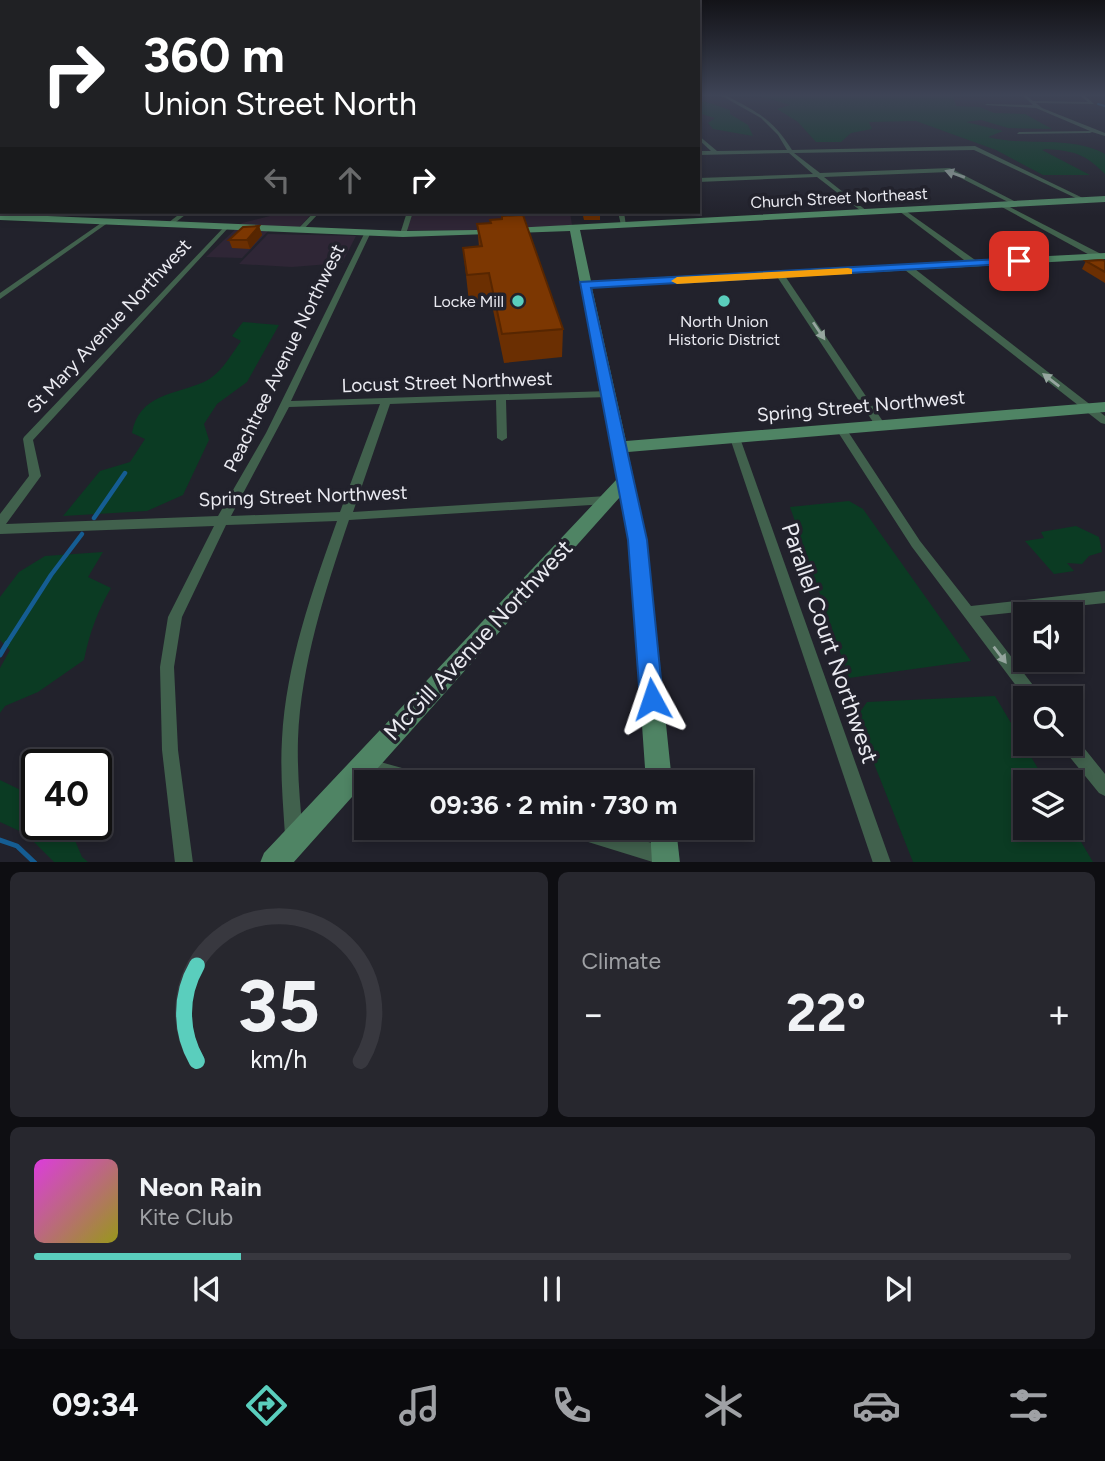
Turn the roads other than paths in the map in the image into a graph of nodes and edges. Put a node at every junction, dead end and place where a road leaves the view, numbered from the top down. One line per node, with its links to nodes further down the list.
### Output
1 (781, 136): 3 (street)
2 (700, 138): 5 (street)
3 (789, 152): 5 (street); 6 (street); 9 (street)
4 (700, 153): 5 (street)
5 (716, 153)
6 (817, 174): 7 (street); 10 (street, one-way to 6); 13 (street)
7 (700, 180)
8 (1105, 199): 9 (street, Church Street Northeast)
9 (1084, 200): 10 (street, Church Street Northeast)
10 (1016, 204): 11 (street, Church Street Northeast)
11 (1001, 205): 12 (street, Church Street Northeast); 27 (street)
12 (901, 210): 13 (street, Church Street Northeast); 28 (street)
13 (865, 212): 21 (street, Church Street Northeast)
14 (183, 214): 20 (street)
15 (315, 214): 24 (street)
16 (410, 214): 26 (street)
17 (621, 214): 21 (street)
18 (1, 217): 19 (street, Church Street Northeast)
19 (106, 222): 20 (street, Church Street Northeast); 32 (street)
20 (170, 224): 22 (street, Church Street Northeast)
21 (624, 225): 23 (street, Church Street Northeast)
22 (226, 227): 24 (street, Church Street Northeast); 49 (street, St Mary Avenue Northwest)
23 (574, 228): 26 (street, Church Street Northeast); 31 (street)
24 (300, 230): 25 (street, Church Street Northeast)
25 (368, 232): 26 (street, Church Street Northeast); 36 (street, Peachtree Avenue Northwest)
26 (403, 234)
27 (1099, 259): 28 (street)
28 (975, 264): 29 (street)
29 (908, 268): 30 (street); 38 (street, one-way to 29)
30 (780, 275): 31 (street); 40 (street, one-way to 40)
31 (584, 285): 33 (street)
32 (0, 297)
33 (609, 394): 34 (street, Locust Street Northwest); 44 (street)
34 (501, 398): 35 (street, Locust Street Northwest); 42 (street)
35 (386, 401): 36 (street, Locust Street Northwest); 47 (street)
36 (285, 404): 48 (street, Peachtree Avenue Northwest)
37 (1105, 407): 38 (street, Spring Street Northwest)
38 (1087, 408): 39 (street); 40 (street, Spring Street Northwest)
39 (1105, 421)
40 (881, 426): 41 (street, Spring Street Northwest)
41 (841, 429): 43 (street, Spring Street Northwest); 52 (street)
42 (502, 438)
43 (735, 438): 44 (street, Spring Street Northwest); 65 (street, Parallel Court Northwest)
44 (620, 447): 45 (street)
45 (626, 480): 46 (street, McGill Avenue Northwest); 57 (street)
46 (607, 500): 47 (street, Spring Street Northwest); 55 (street, McGill Avenue Northwest)
47 (346, 516): 48 (street, Spring Street Northwest); 59 (street)
48 (222, 521): 50 (street, Spring Street Northwest); 63 (street, Peachtree Avenue Northwest)
49 (0, 523)
50 (0, 529)
51 (1105, 597): 52 (street)
52 (967, 612): 53 (street, one-way to 53)
53 (1025, 686)
54 (1080, 756): 58 (street)
55 (363, 765): 56 (street); 59 (street, McGill Avenue Northwest)
56 (380, 770)
57 (658, 770)
58 (1105, 787)
59 (295, 840): 64 (street, McGill Avenue Northwest)
60 (608, 840): 62 (street)
61 (664, 840): 62 (street)
62 (666, 859)
63 (184, 862)
64 (275, 862)
65 (883, 862)

